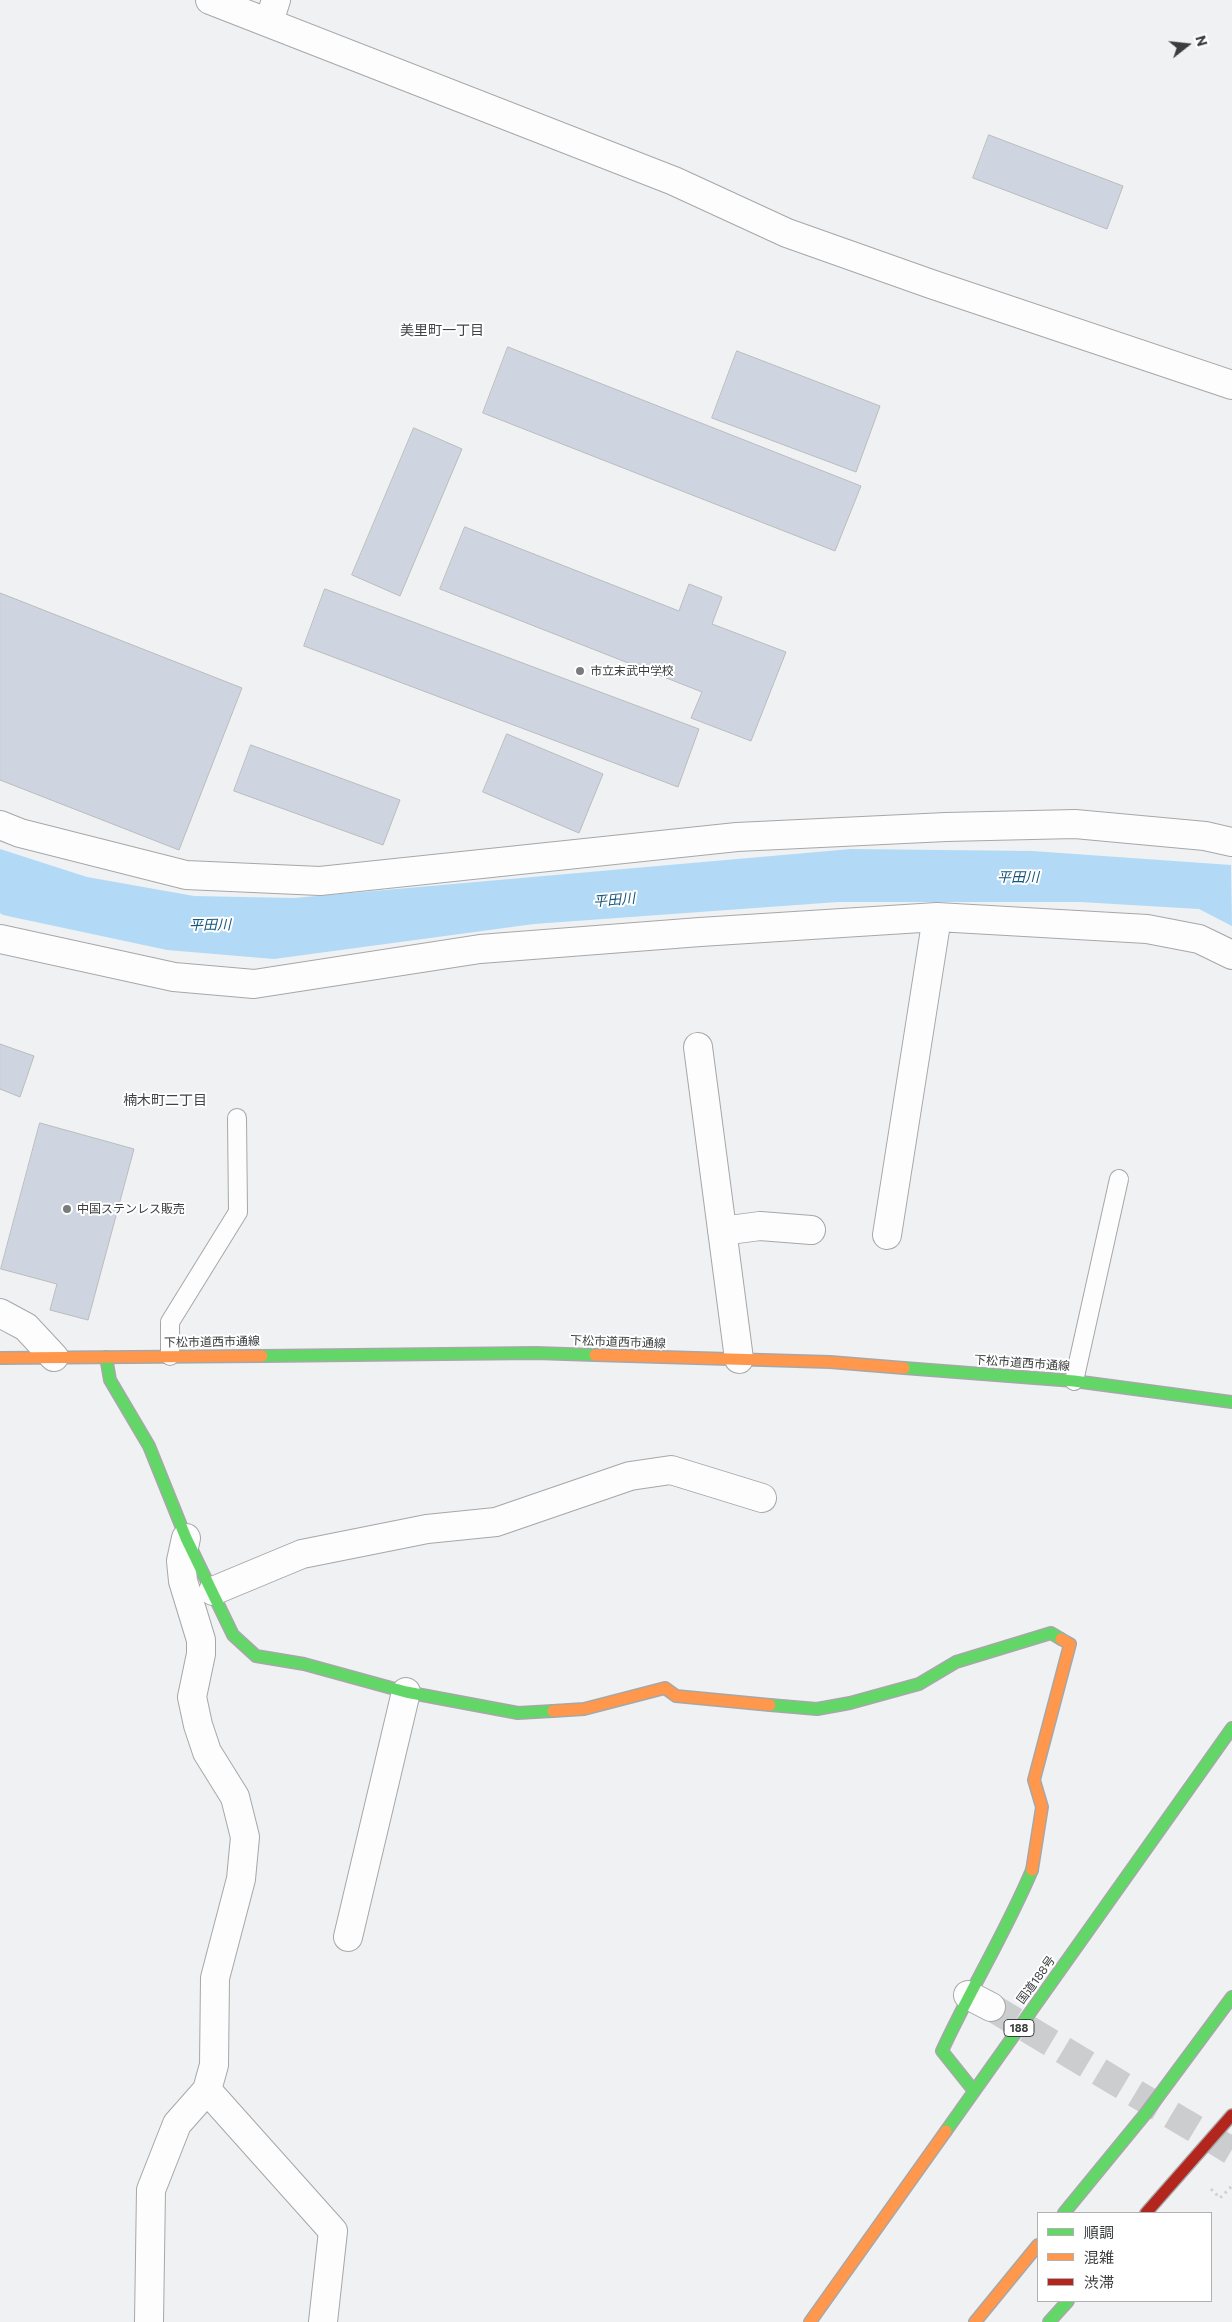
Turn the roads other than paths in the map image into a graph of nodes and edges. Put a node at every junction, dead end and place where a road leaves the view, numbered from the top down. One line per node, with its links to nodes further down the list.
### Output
1 (210, 0): 2 (street)
2 (272, 11): 3 (street)
3 (1232, 385)
4 (0, 825): 5 (street)
5 (1232, 842)
6 (937, 918): 7 (street); 8 (street); 14 (street)
7 (0, 939)
8 (1232, 955)
9 (698, 1047): 13 (street)
10 (237, 1118): 16 (lane)
11 (1119, 1179): 21 (lane)
12 (811, 1230): 13 (street)
13 (722, 1232): 20 (street)
14 (887, 1235)
15 (0, 1313): 17 (street)
16 (170, 1356): 18 (main road, 下松市道西市通線); 20 (main road, 下松市道西市通線)
17 (54, 1357): 18 (main road, 下松市道西市通線); 19 (main road, 下松市道西市通線)
18 (106, 1357): 24 (main road)
19 (0, 1358)
20 (739, 1359): 21 (main road, 下松市道西市通線)
21 (1074, 1381): 22 (main road, 下松市道西市通線)
22 (1232, 1402)
23 (762, 1498): 25 (street)
24 (186, 1538): 25 (main road); 30 (street)
25 (213, 1591): 26 (main road)
26 (406, 1692): 28 (street); 31 (main road)
27 (1232, 1728): 31 (main road, 国道188号 / 188)
28 (348, 1937)
29 (1232, 1997): 33 (main road)
30 (207, 2090): 37 (street); 38 (street)
31 (974, 2091): 39 (main road, 国道188号 / 188)
32 (1232, 2116): 34 (main road)
33 (1065, 2212)
34 (1147, 2212)
35 (1037, 2246): 40 (main road)
36 (1067, 2302): 41 (main road)
37 (149, 2322)
38 (323, 2322)
39 (810, 2322)
40 (975, 2322)
41 (1049, 2322)

